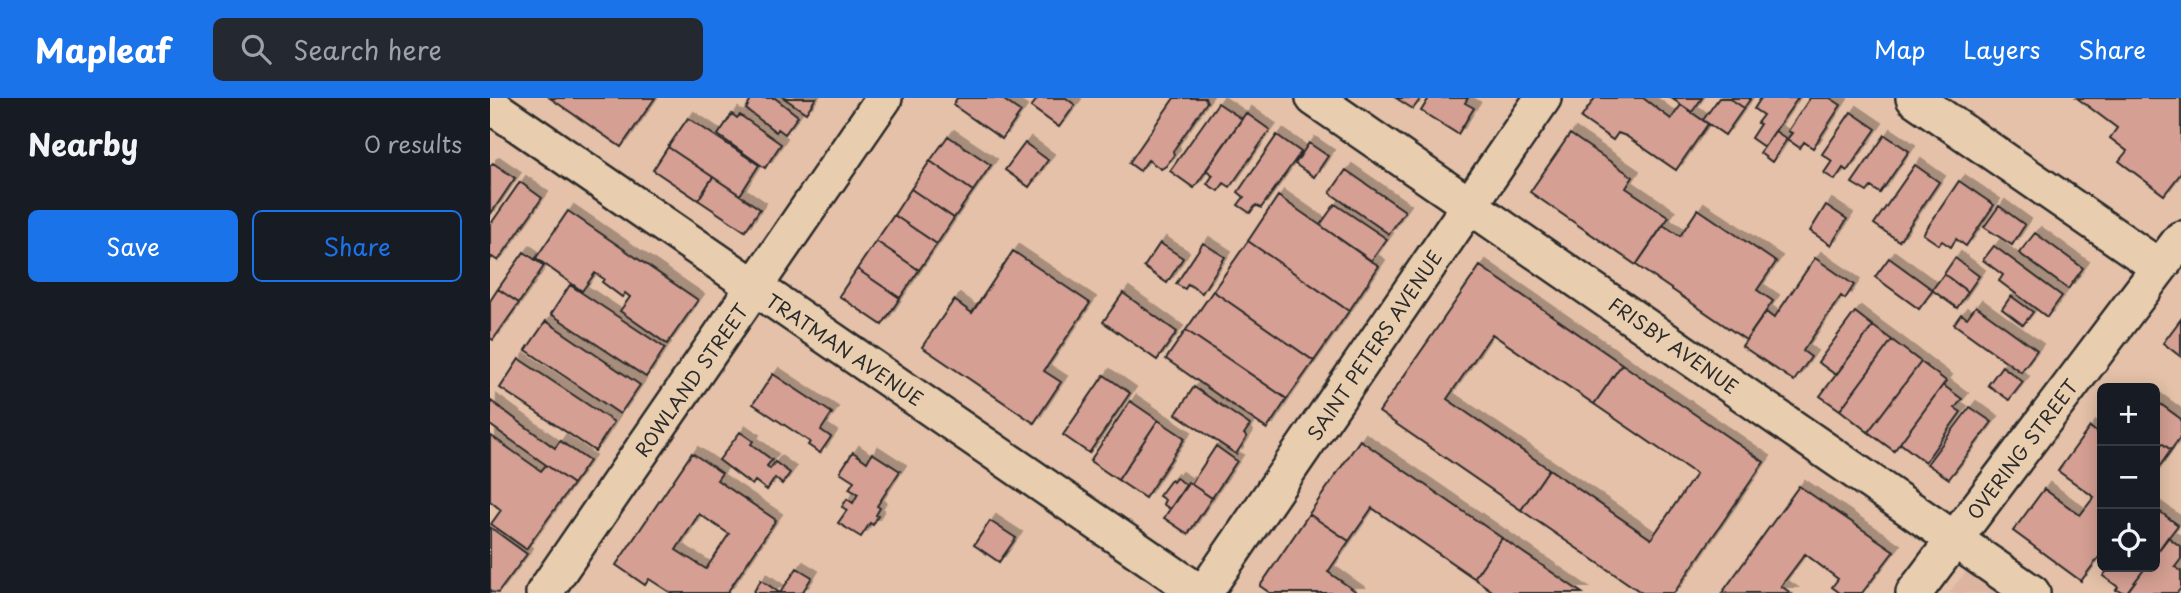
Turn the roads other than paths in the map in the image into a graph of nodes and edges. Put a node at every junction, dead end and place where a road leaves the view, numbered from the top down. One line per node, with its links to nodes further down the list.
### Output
1 (884, 98): 9 (street, ROWLAND STREET)
2 (1314, 98): 6 (street, FRISBY AVENUE)
3 (1543, 98): 6 (street, SAINT PETERS AVENUE)
4 (1913, 98): 8 (street)
5 (490, 105): 9 (street, TRATMAN AVENUE)
6 (1471, 204): 10 (street, FRISBY AVENUE); 12 (street, SAINT PETERS AVENUE)
7 (2181, 239): 8 (street, OVERING STREET)
8 (2159, 267): 10 (street, OVERING STREET)
9 (755, 288): 11 (street, ROWLAND STREET); 12 (street, TRATMAN AVENUE)
10 (1954, 539): 13 (street, OVERING STREET); 14 (street, FRISBY AVENUE)
11 (544, 593)
12 (1202, 593)
13 (1914, 593)
14 (2032, 593)

